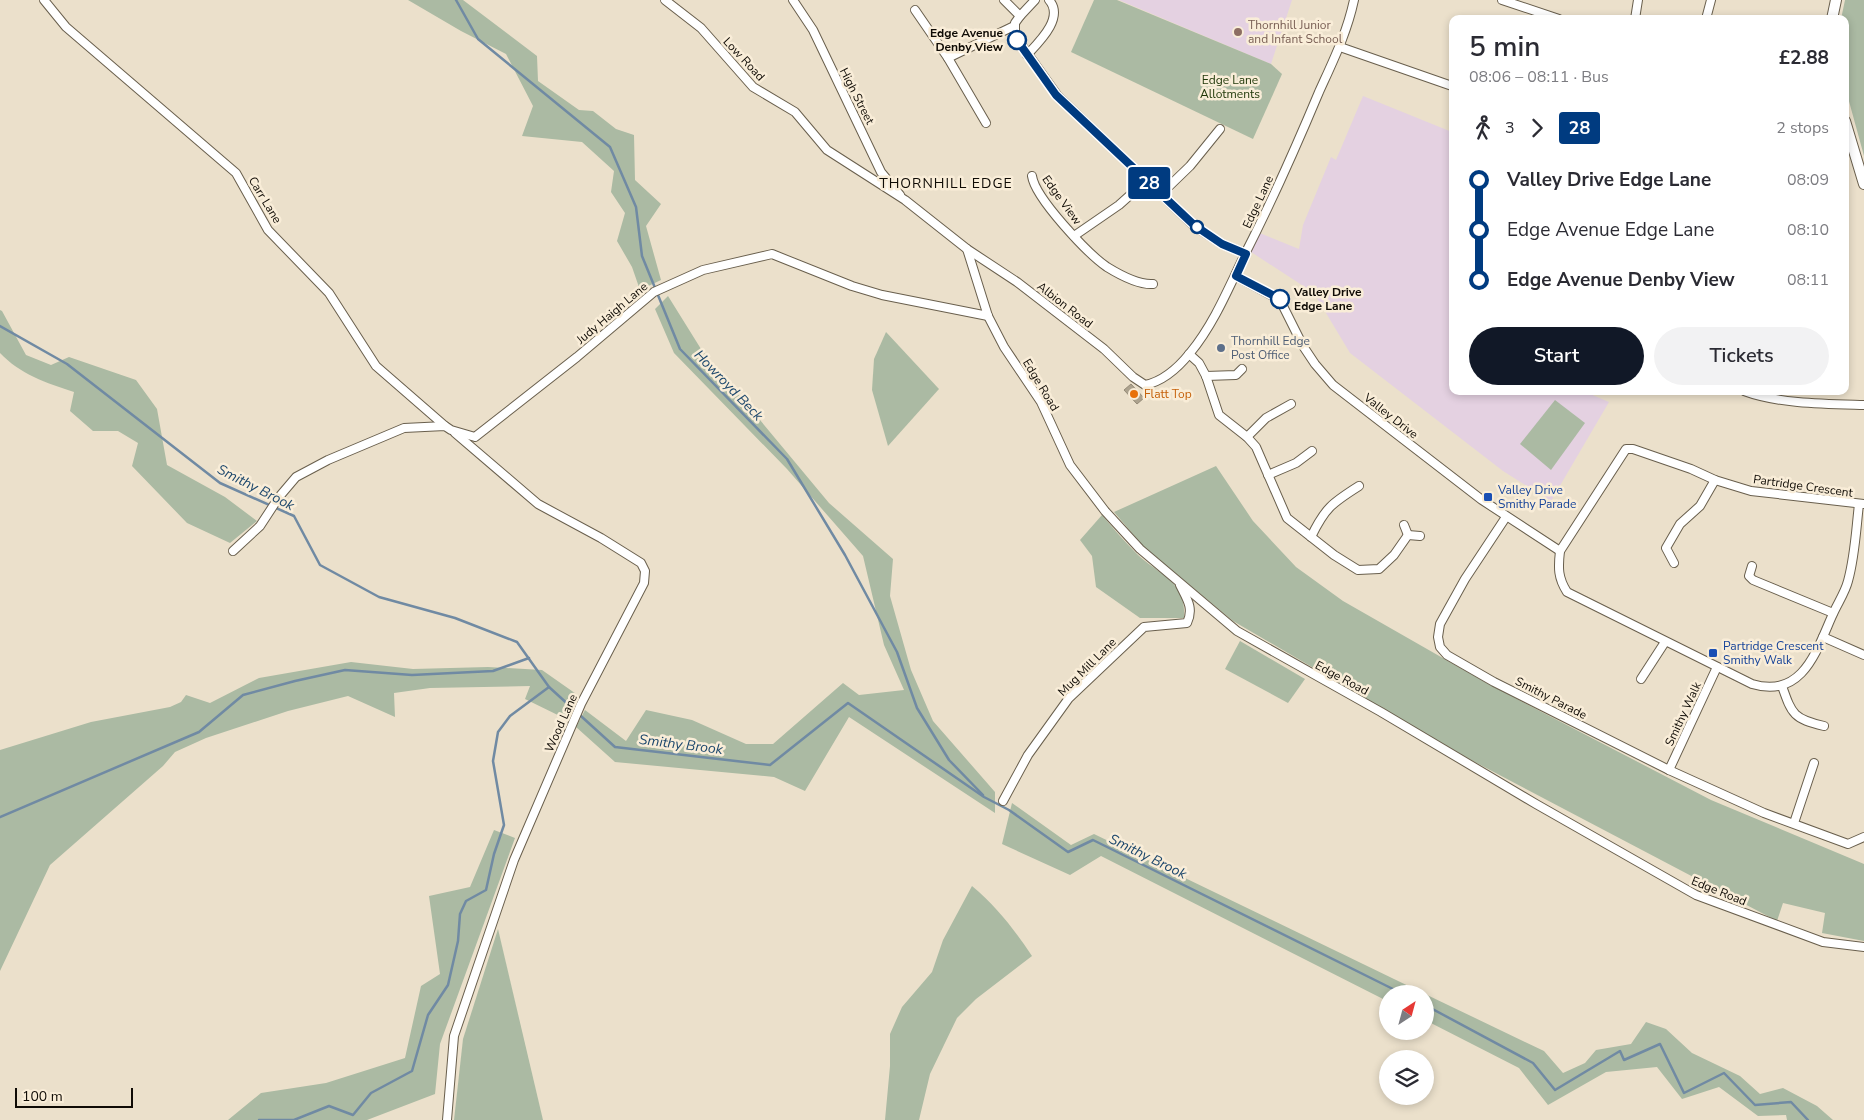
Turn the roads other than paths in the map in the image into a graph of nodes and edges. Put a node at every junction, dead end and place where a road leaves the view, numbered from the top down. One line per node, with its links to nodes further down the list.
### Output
1 (44, 0): 44 (street, Carr Lane)
2 (665, 0): 30 (street, Low Road)
3 (794, 0): 30 (street, High Street)
4 (1004, 0): 17 (street)
5 (1035, 0): 17 (street)
6 (1049, 0): 20 (street)
7 (1354, 0): 19 (street, Edge Lane)
8 (1502, 0): 13 (street)
9 (1638, 0): 14 (street)
10 (1711, 0): 15 (street)
11 (1836, 0): 16 (main road)
12 (915, 10): 21 (street)
13 (1547, 15)
14 (1636, 15)
15 (1707, 15)
16 (1833, 15)
17 (1020, 16): 18 (street)
18 (1014, 26): 20 (street); 21 (street)
19 (1340, 47): 22 (street); 33 (street, Edge Lane)
20 (1027, 55): 27 (street)
21 (948, 58): 23 (street)
22 (1449, 85)
23 (986, 123)
24 (1220, 129): 29 (street)
25 (1850, 147): 28 (main road)
26 (1032, 176): 31 (street, Edge View)
27 (1147, 180): 29 (street); 31 (street, Edge View)
28 (1864, 184)
29 (1161, 194): 33 (street)
30 (904, 200): 32 (street, Albion Road)
31 (1074, 236): 35 (street, Edge View)
32 (967, 248): 36 (street, Edge Road); 40 (street, Albion Road)
33 (1246, 254): 34 (street, Edge Lane)
34 (1236, 276): 37 (street, Edge Lane); 53 (street, Valley Drive)
35 (1153, 284)
36 (988, 316): 45 (street, Judy Haigh Lane); 62 (street, Edge Road)
37 (1189, 354): 39 (street); 40 (street, Edge Lane)
38 (1242, 369): 39 (street)
39 (1206, 376): 46 (street)
40 (1145, 385)
41 (1754, 395): 43 (street)
42 (1291, 404): 46 (street)
43 (1864, 405)
44 (448, 428): 45 (street); 47 (street, Wood Lane); 58 (street)
45 (475, 437): 47 (street, Judy Haigh Lane)
46 (1247, 437): 49 (street)
47 (471, 446): 77 (street, Wood Lane)
48 (1312, 451): 49 (street)
49 (1268, 474): 57 (street)
50 (1715, 480): 52 (street, Partridge Crescent); 59 (street, Partridge Crescent); 60 (street)
51 (1360, 486): 57 (street)
52 (1862, 504): 63 (street, Partridge Crescent)
53 (1506, 517): 59 (street, Valley Drive); 72 (street, Smithy Parade)
54 (1404, 525): 55 (street)
55 (1408, 535): 56 (street); 57 (street)
56 (1420, 536)
57 (1312, 538)
58 (233, 551)
59 (1560, 551): 65 (street)
60 (1674, 563)
61 (1752, 566): 63 (street)
62 (1178, 581): 73 (street, Mug Mill Lane); 76 (street, Edge Road)
63 (1833, 613): 64 (street, Partridge Crescent)
64 (1823, 637): 66 (street); 69 (street, Partridge Crescent)
65 (1665, 642): 67 (street); 68 (street)
66 (1864, 655)
67 (1717, 667): 69 (street); 72 (street, Smithy Walk)
68 (1641, 679)
69 (1782, 686): 70 (street)
70 (1824, 726)
71 (1814, 763): 74 (street)
72 (1669, 770): 74 (street, Smithy Parade)
73 (1002, 801)
74 (1794, 823): 75 (street, Smithy Parade)
75 (1864, 838)
76 (1864, 947)
77 (447, 1120)

